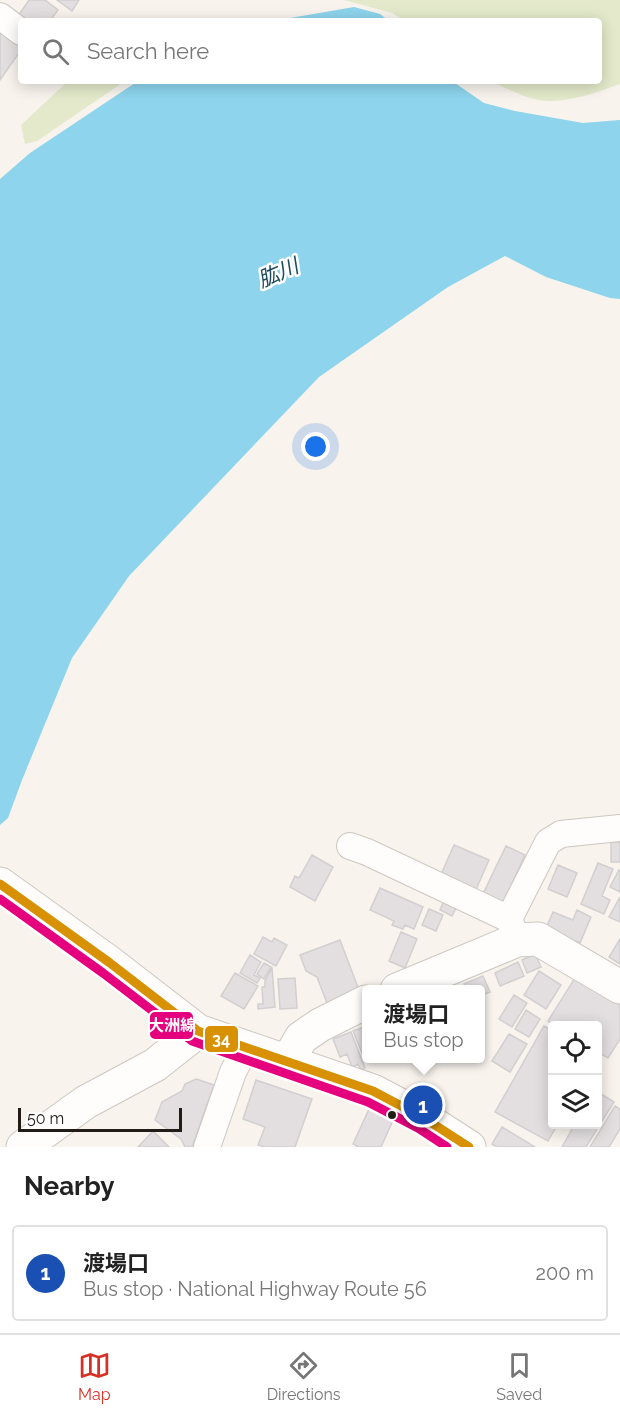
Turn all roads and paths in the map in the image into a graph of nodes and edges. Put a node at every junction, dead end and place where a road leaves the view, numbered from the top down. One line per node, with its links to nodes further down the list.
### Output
1 (0, 16): 2 (street)
2 (18, 30)
3 (620, 828): 6 (street)
4 (350, 846): 6 (street)
5 (0, 884): 10 (main road)
6 (513, 929): 7 (main road); 8 (main road)
7 (407, 985)
8 (620, 987)
9 (362, 1004): 12 (main road)
10 (198, 1030): 11 (main road); 13 (main road)
11 (246, 1047): 12 (main road); 14 (street)
12 (288, 1061): 15 (main road)
13 (23, 1147)
14 (207, 1147)
15 (469, 1147)

